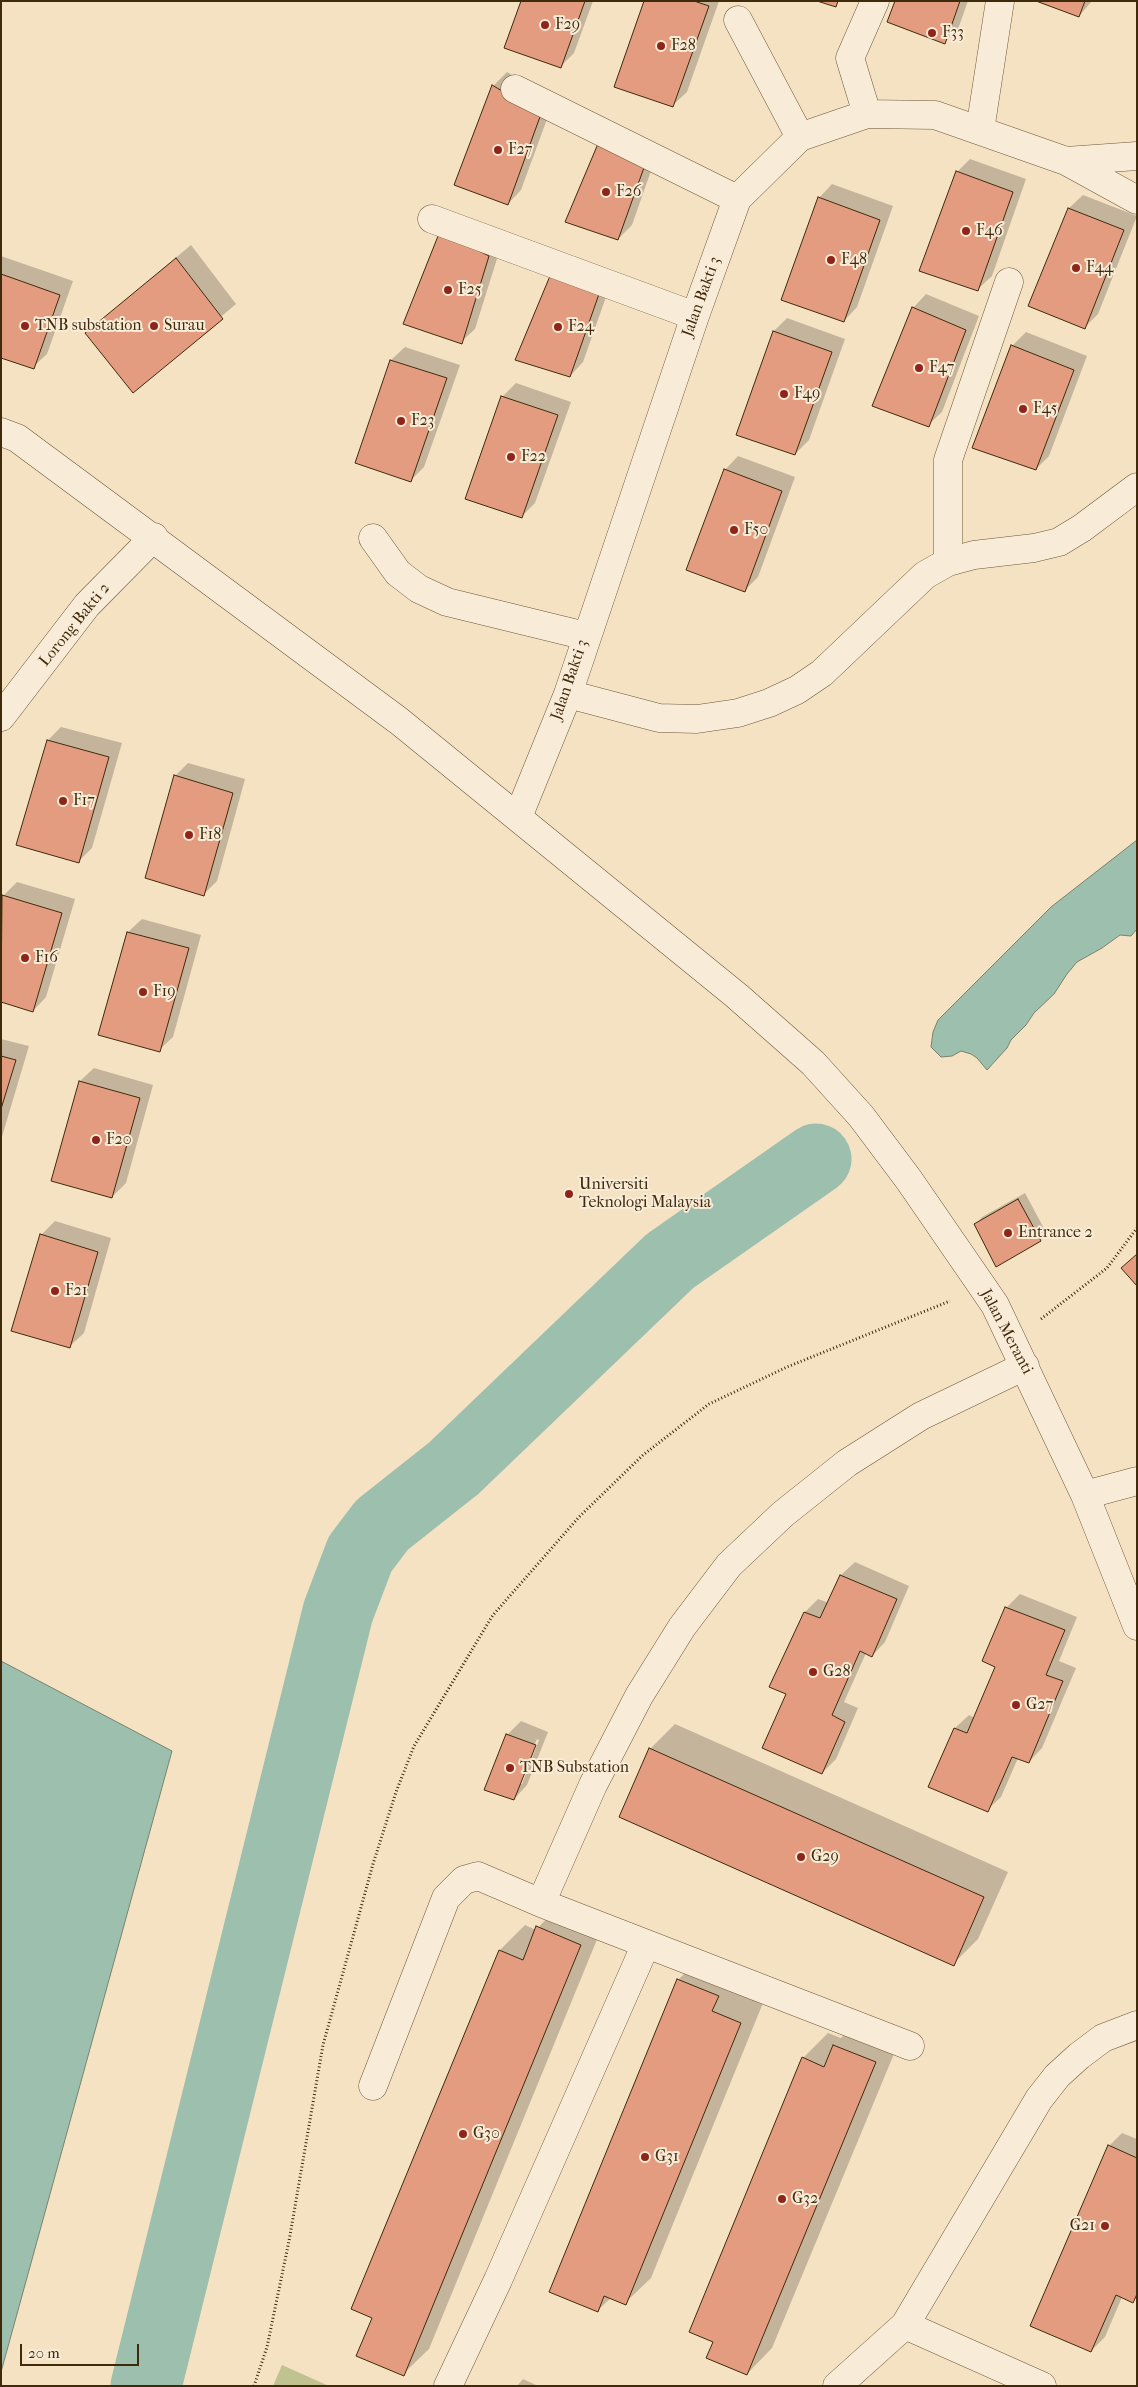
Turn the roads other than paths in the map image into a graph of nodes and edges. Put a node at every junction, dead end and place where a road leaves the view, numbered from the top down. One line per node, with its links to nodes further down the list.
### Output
1 (875, 1): 5 (street)
2 (1000, 1): 6 (street)
3 (738, 20): 7 (street)
4 (515, 89): 10 (street)
5 (867, 114): 6 (street, Jalan Bakti 3); 7 (street, Jalan Bakti 3)
6 (980, 130): 9 (street, Jalan Bakti 3)
7 (800, 137): 10 (street, Jalan Bakti 3)
8 (1137, 156): 9 (street)
9 (1066, 161): 11 (street, Jalan Bakti 3)
10 (737, 199): 14 (street, Jalan Bakti 3)
11 (1137, 200)
12 (432, 219): 14 (street)
13 (1009, 282): 19 (street)
14 (694, 316): 20 (street, Jalan Bakti 3)
15 (1, 432): 17 (street, Jalan Meranti)
16 (1137, 487): 19 (street)
17 (154, 538): 22 (street, Lorong Bakti 2); 23 (street, Jalan Meranti)
18 (373, 538): 20 (street)
19 (948, 562): 21 (street)
20 (586, 636): 21 (street, Jalan Bakti 3)
21 (568, 694): 23 (street, Jalan Bakti 3)
22 (1, 717)
23 (518, 817): 24 (street, Jalan Meranti)
24 (1025, 1366): 26 (street, Jalan Meranti); 28 (street)
25 (1137, 1481): 26 (street)
26 (1084, 1494): 27 (street, Jalan Meranti)
27 (1137, 1626)
28 (541, 1903): 29 (street); 32 (street)
29 (646, 1944): 31 (street); 34 (street)
30 (1137, 2025): 33 (street)
31 (910, 2046)
32 (373, 2086)
33 (905, 2325): 35 (street); 36 (street)
34 (448, 2386)
35 (837, 2386)
36 (1042, 2386)

